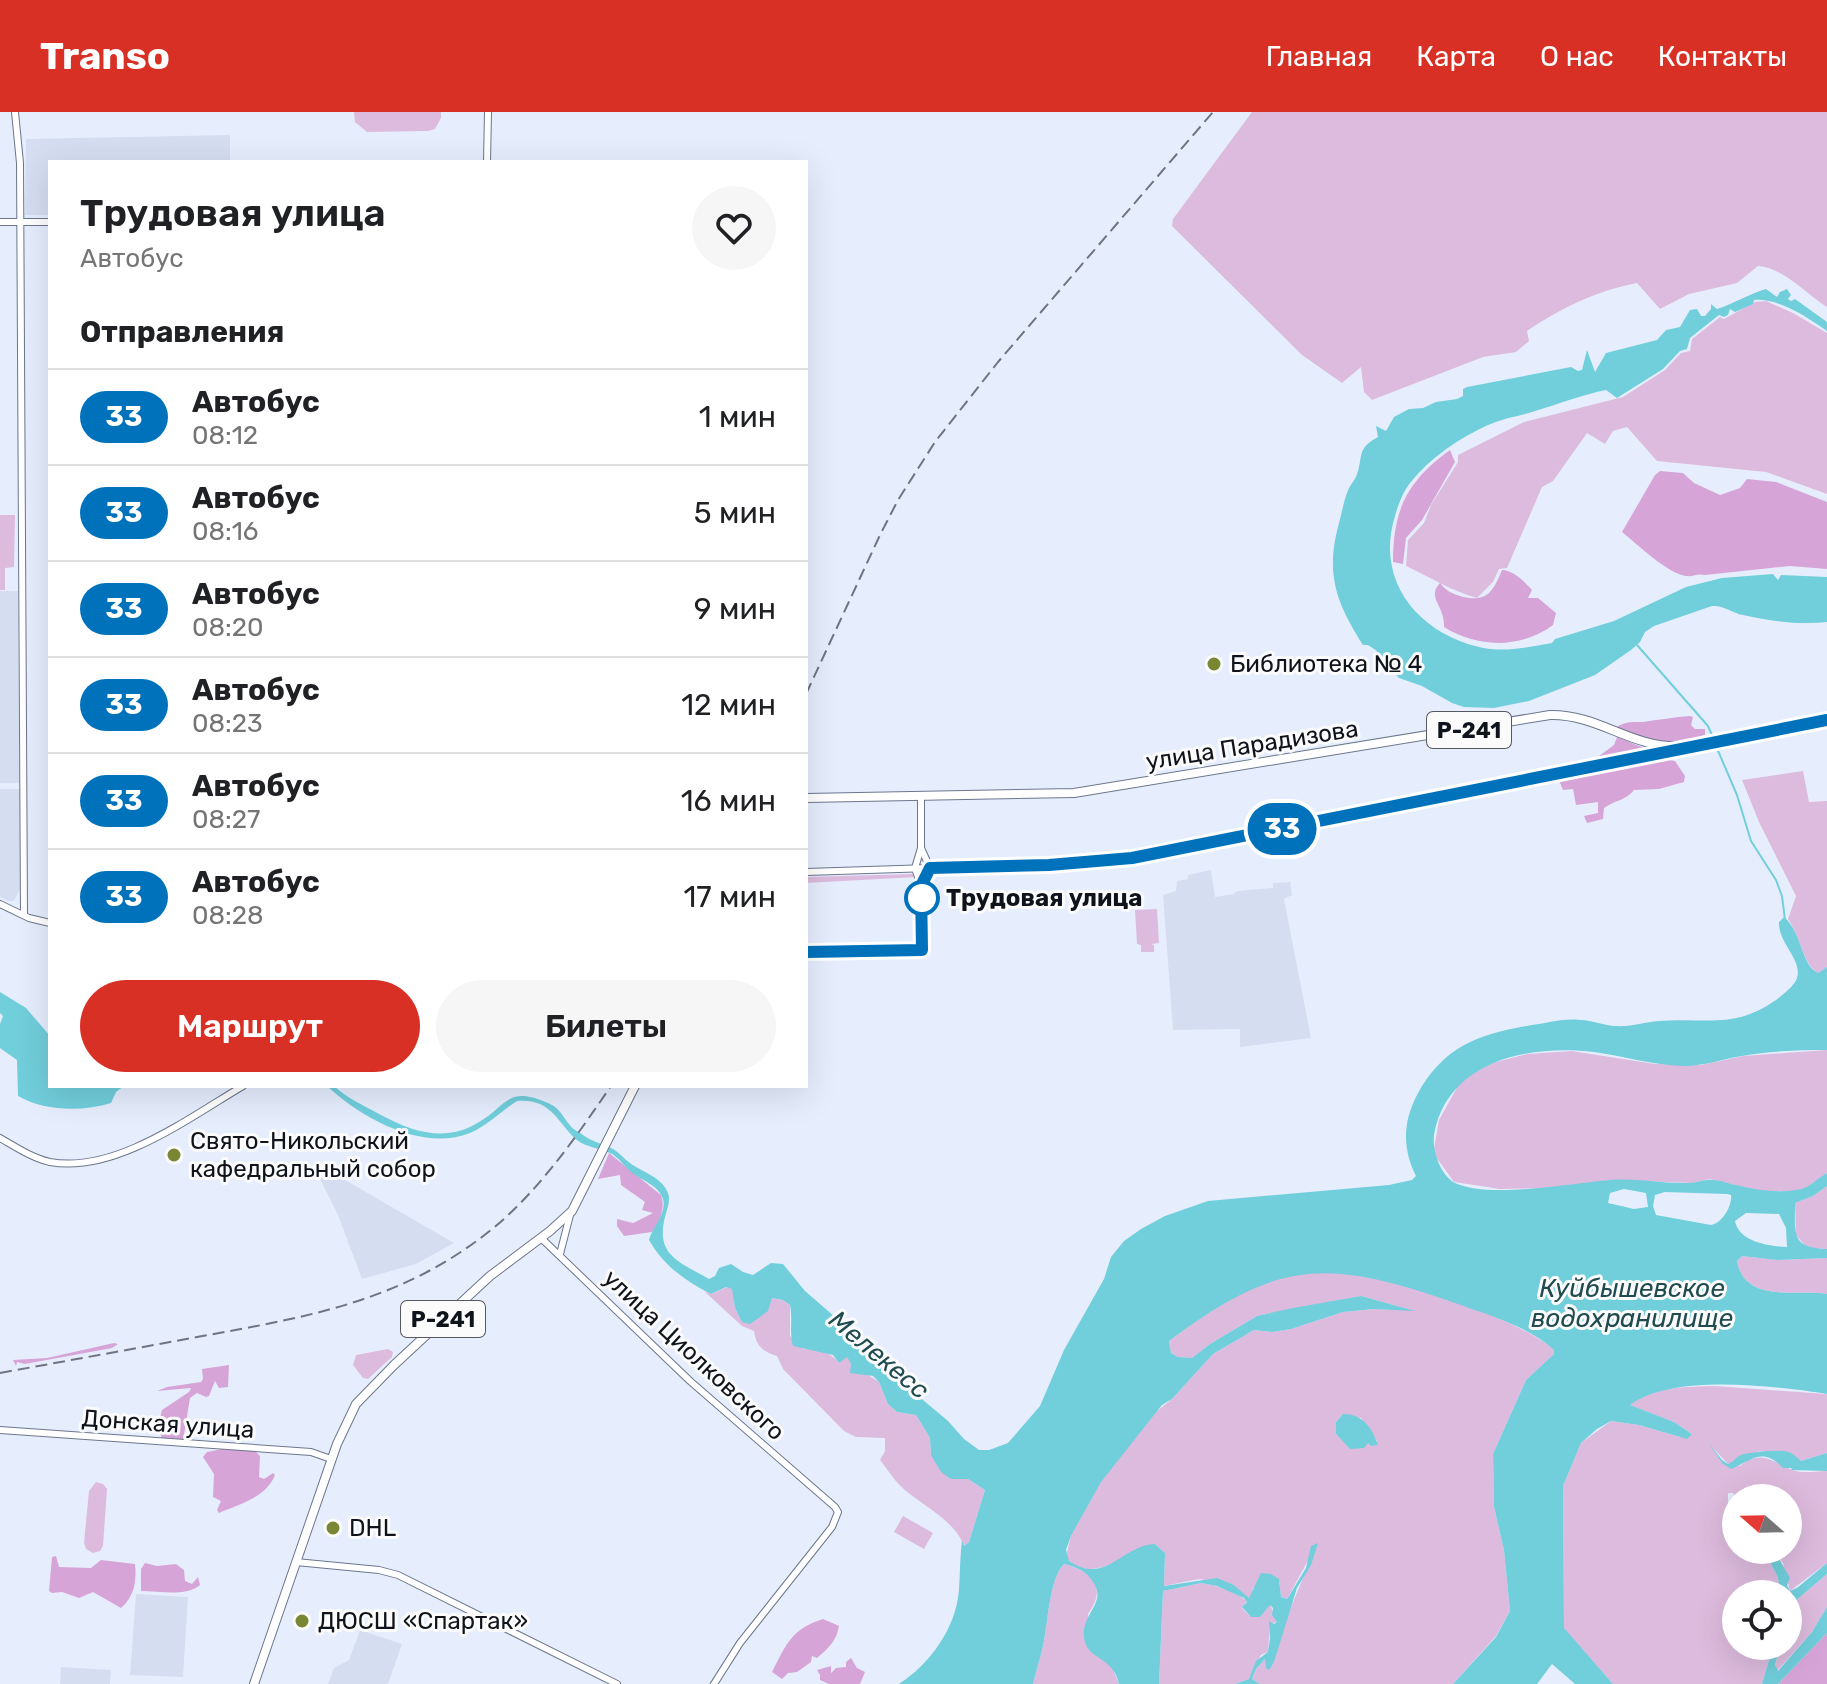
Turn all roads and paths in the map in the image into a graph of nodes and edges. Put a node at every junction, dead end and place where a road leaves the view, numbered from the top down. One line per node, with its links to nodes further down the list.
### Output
1 (15, 112): 5 (street)
2 (488, 112): 3 (street)
3 (487, 160)
4 (0, 222): 5 (street)
5 (20, 222): 6 (street); 17 (street)
6 (48, 222)
7 (1827, 720): 8 (highway, Р-241)
8 (1698, 744): 9 (highway, улица Парадизова / Р-241); 13 (highway, Р-241)
9 (921, 797): 10 (highway, улица Парадизова / Р-241); 11 (street)
10 (808, 798)
11 (921, 848): 12 (street); 13 (street)
12 (915, 868): 13 (street); 14 (street); 15 (street)
13 (930, 868): 15 (highway)
14 (808, 872)
15 (921, 886): 19 (highway)
16 (0, 904): 17 (street)
17 (24, 915): 18 (street)
18 (48, 922)
19 (808, 952)
20 (240, 1088): 22 (street)
21 (634, 1088): 23 (highway, Р-241)
22 (0, 1138)
23 (572, 1211): 24 (highway, Р-241); 25 (street)
24 (541, 1238): 25 (street, улица Циолковского); 27 (highway, Р-241)
25 (560, 1254): 31 (street, улица Циолковского)
26 (0, 1430): 27 (street, Донская улица)
27 (331, 1459): 28 (highway, Р-241)
28 (296, 1562): 29 (highway, Р-241); 30 (street)
29 (254, 1684)
30 (617, 1684)
31 (714, 1684)

